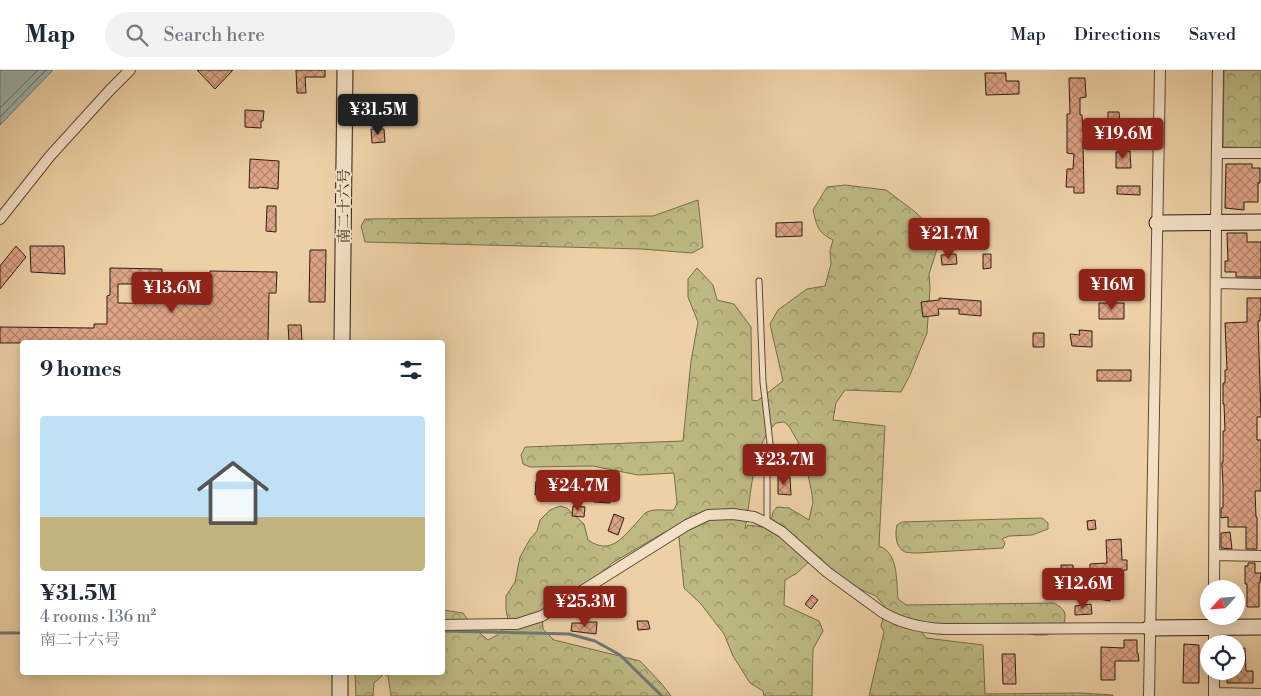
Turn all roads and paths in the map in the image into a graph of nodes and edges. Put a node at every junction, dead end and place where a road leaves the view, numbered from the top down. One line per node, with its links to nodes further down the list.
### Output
1 (130, 70): 7 (street)
2 (345, 70): 14 (street, 南二十六号)
3 (1160, 70): 8 (street)
4 (1218, 70): 5 (street)
5 (1217, 153): 6 (street); 9 (street)
6 (1261, 153)
7 (0, 219)
8 (1158, 222): 9 (street); 23 (street)
9 (1216, 222): 10 (street); 12 (street)
10 (1261, 222)
11 (759, 281): 15 (lane)
12 (1216, 283): 13 (street); 16 (street)
13 (1261, 284)
14 (342, 340)
15 (767, 523): 20 (street); 23 (street)
16 (1214, 555): 17 (street); 18 (street)
17 (1261, 556)
18 (1214, 580)
19 (1200, 623): 23 (street)
20 (445, 625)
21 (1245, 625): 22 (street)
22 (1261, 627)
23 (1149, 628): 29 (street)
24 (340, 675): 28 (street)
25 (1214, 680): 27 (street)
26 (1261, 694): 27 (street)
27 (1214, 695)
28 (340, 696)
29 (1149, 696)

